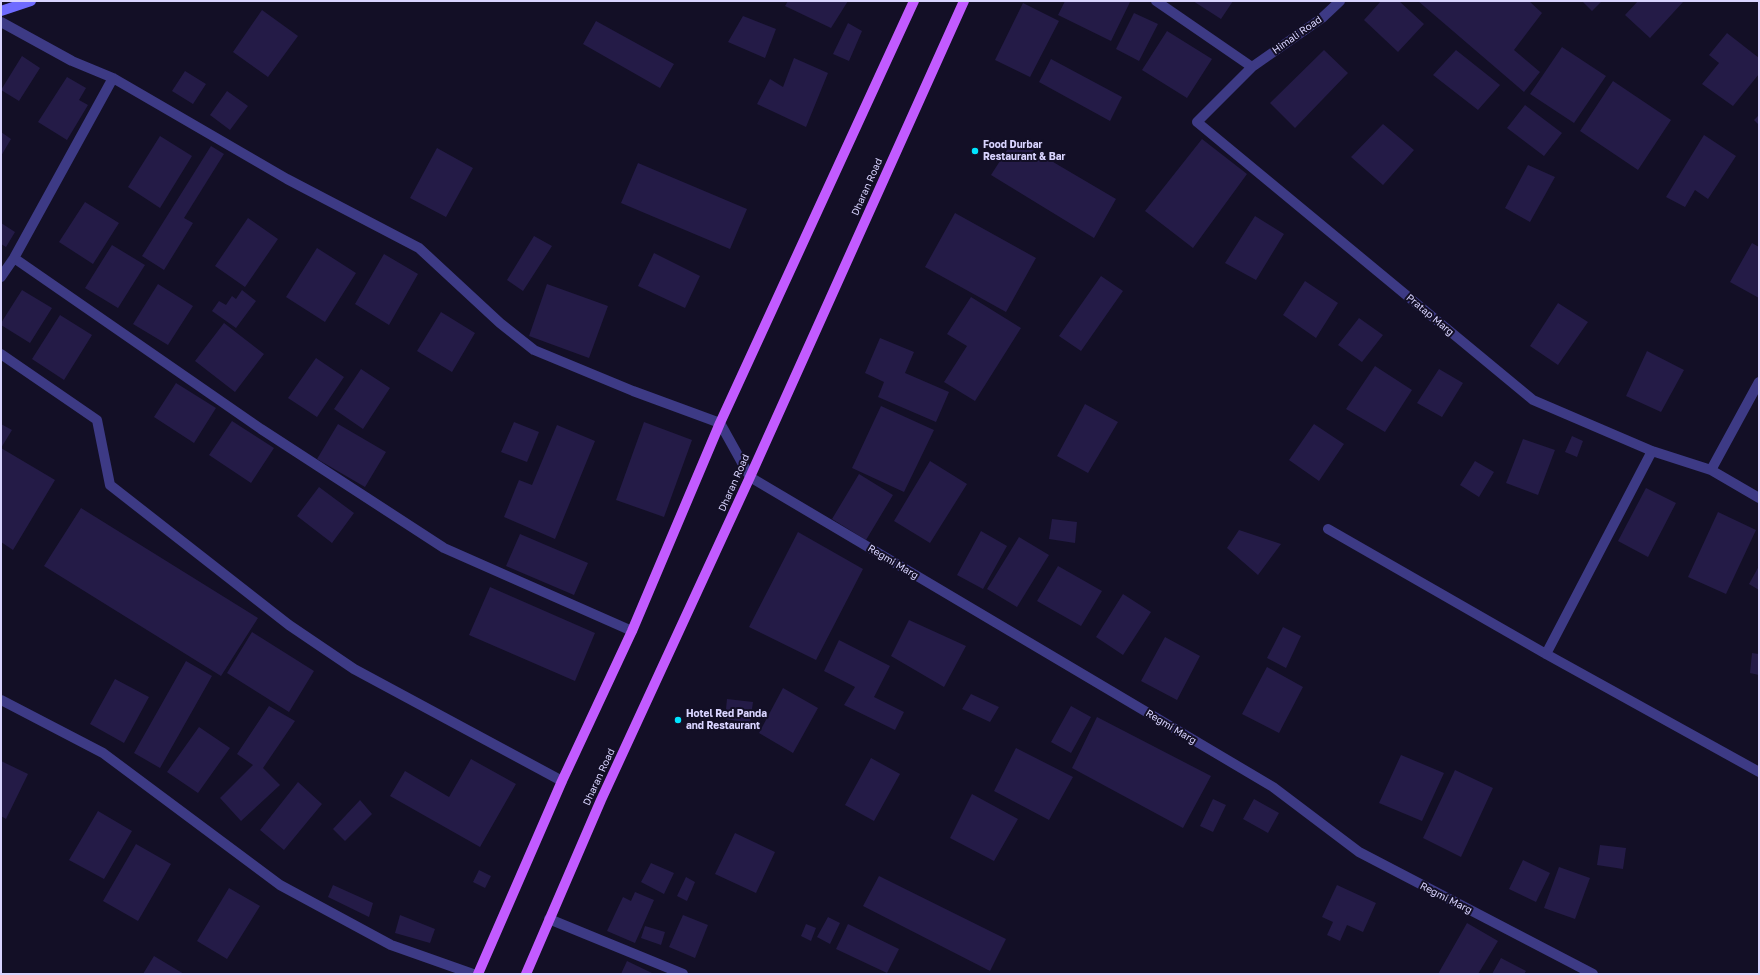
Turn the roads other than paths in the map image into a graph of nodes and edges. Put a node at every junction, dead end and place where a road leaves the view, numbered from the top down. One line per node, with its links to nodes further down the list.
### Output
1 (31, 1): 6 (main road)
2 (914, 1): 14 (main road)
3 (964, 1): 17 (main road, Dharan Road)
4 (1156, 1): 8 (street)
5 (1340, 1): 8 (street, Himali Road)
6 (1, 11)
7 (1, 22): 9 (street)
8 (1252, 67): 15 (street, Pratap Marg)
9 (113, 78): 10 (street); 14 (street)
10 (14, 258): 11 (street); 20 (street)
11 (1, 277)
12 (1, 354): 24 (street)
13 (1759, 382): 16 (street)
14 (720, 423): 17 (street); 20 (main road)
15 (1652, 451): 16 (street, Pratap Marg); 21 (street)
16 (1711, 470): 18 (street, Pratap Marg)
17 (750, 477): 25 (main road, Dharan Road); 30 (street, Regmi Marg)
18 (1759, 498)
19 (1328, 528): 21 (street)
20 (632, 632): 24 (main road)
21 (1546, 654): 23 (street)
22 (1, 700): 26 (street)
23 (1759, 772)
24 (562, 781): 27 (main road)
25 (549, 919): 28 (main road, Dharan Road); 29 (street)
26 (473, 974)
27 (478, 974)
28 (526, 974)
29 (683, 974)
30 (1593, 974)

